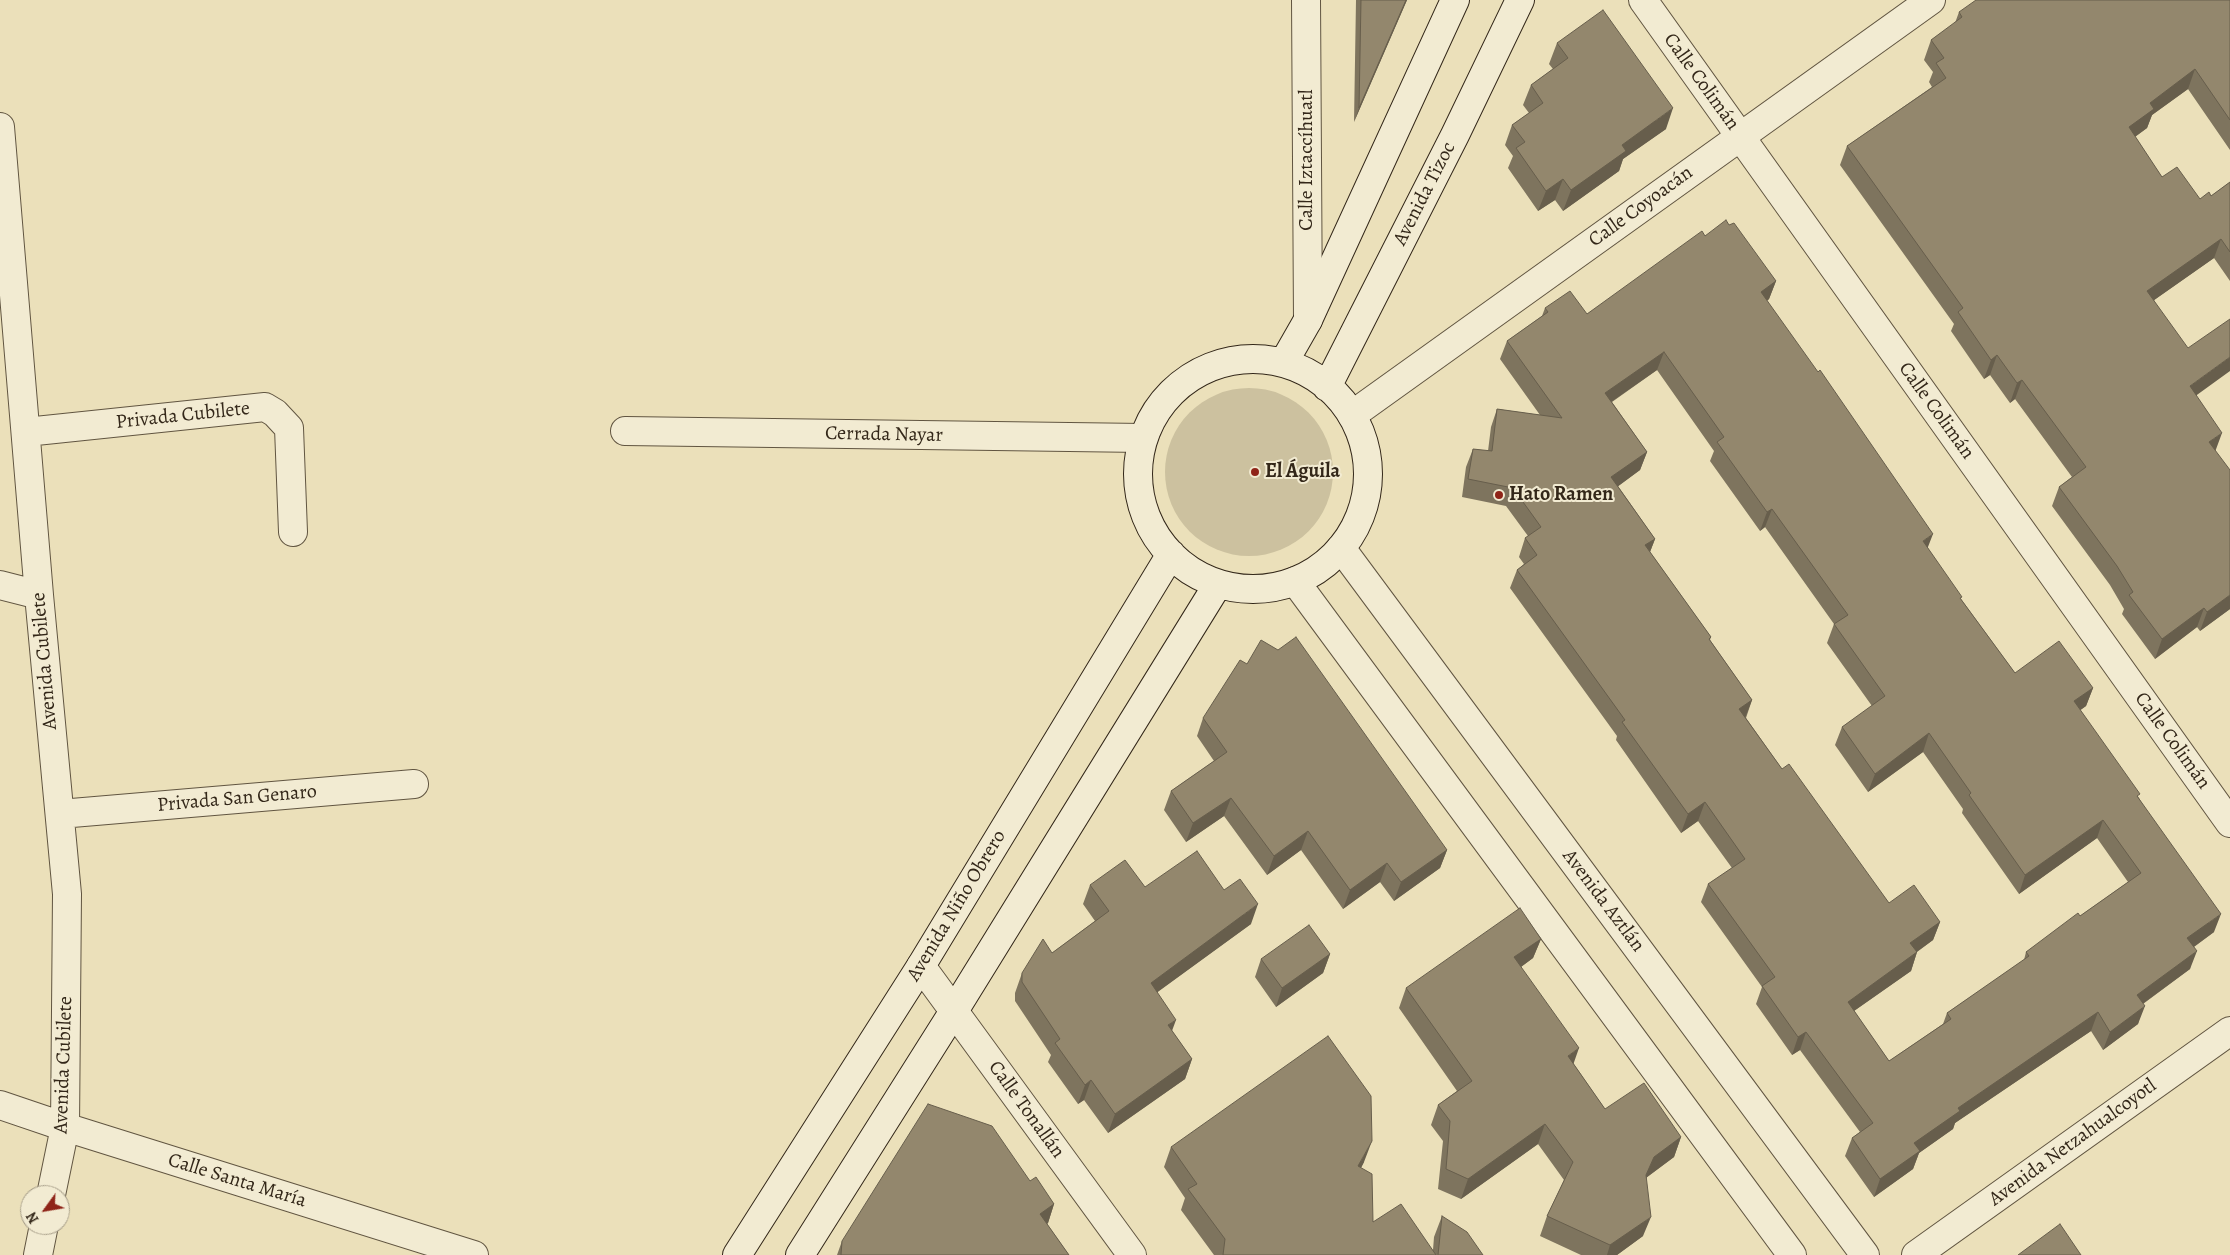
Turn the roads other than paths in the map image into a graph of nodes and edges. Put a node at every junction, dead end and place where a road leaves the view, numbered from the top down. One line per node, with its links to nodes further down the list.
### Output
1 (1306, 0): 8 (street, Calle Iztaccíhuatl)
2 (1454, 0): 8 (street)
3 (1520, 0): 10 (street, Avenida Tizoc)
4 (1642, 0): 7 (street, Calle Colimán)
5 (1931, 0): 7 (street, Calle Coyoacán)
6 (0, 127): 12 (street, Avenida Cubilete)
7 (1740, 136): 11 (street, Calle Coyoacán); 24 (street, Calle Colimán)
8 (1308, 320): 9 (street)
9 (1284, 362): 10 (street); 14 (street)
10 (1327, 386): 11 (street)
11 (1352, 415): 16 (street)
12 (26, 432): 15 (street, Privada Cubilete); 21 (street, Avenida Cubilete)
13 (625, 432): 14 (street, Cerrada Nayar)
14 (1143, 438): 17 (street)
15 (293, 532)
16 (1341, 548): 18 (street); 38 (street, Avenida Aztlán)
17 (1171, 554): 19 (street); 25 (street, Avenida Niño Obrero)
18 (1295, 581): 19 (street); 37 (street)
19 (1218, 584): 26 (street)
20 (0, 585): 21 (street)
21 (39, 595): 23 (street, Avenida Cubilete)
22 (414, 784): 23 (street, Privada San Genaro)
23 (60, 814): 29 (street, Avenida Cubilete)
24 (2230, 823)
25 (921, 966): 26 (street, Calle Tonallán); 34 (street, Avenida Niño Obrero)
26 (954, 1011): 35 (street); 36 (street, Calle Tonallán)
27 (2230, 1030): 39 (street, Avenida Netzahualcoyotl)
28 (0, 1104): 29 (street, Calle Santa María)
29 (65, 1127): 30 (street, Avenida Cubilete); 33 (street, Calle Santa María)
30 (53, 1185)
31 (42, 1235): 32 (street)
32 (38, 1255)
33 (474, 1255)
34 (737, 1255)
35 (800, 1255)
36 (1132, 1255)
37 (1792, 1255)
38 (1866, 1255)
39 (1916, 1255)

